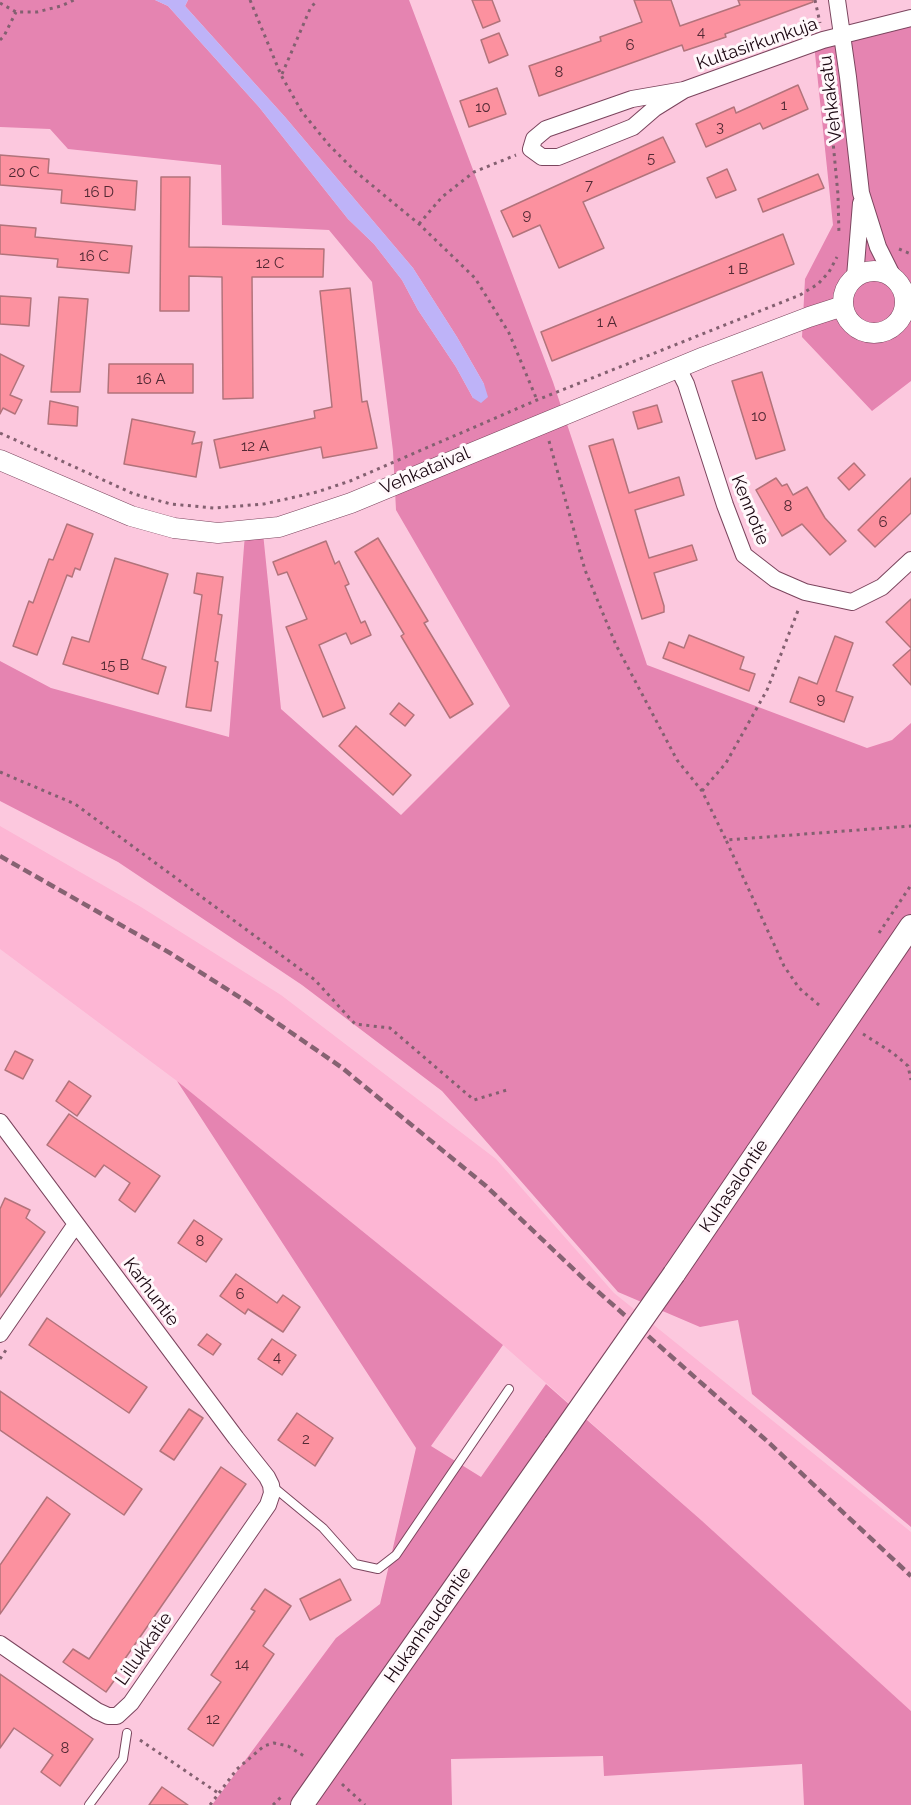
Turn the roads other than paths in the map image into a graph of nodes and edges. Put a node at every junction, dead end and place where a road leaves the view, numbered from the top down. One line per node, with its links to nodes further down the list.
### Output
1 (837, 0): 3 (street, Vehkakatu)
2 (911, 18): 3 (street, Kultasirkunkuja)
3 (842, 36): 4 (street, Kultasirkunkuja); 5 (street, Vehkakatu)
4 (684, 90): 4 (street, Kultasirkunkuja)
5 (861, 193): 6 (street, Vehkakatu); 7 (street, Vehkakatu)
6 (855, 277): 7 (street); 9 (street)
7 (893, 277): 8 (street)
8 (908, 301): 9 (street)
9 (843, 306): 10 (street, Vehkataival)
10 (678, 368): 11 (street, Vehkataival); 12 (street, Kennotie)
11 (0, 460)
12 (911, 561)
13 (911, 926): 18 (main road, Kuhasalontie, bridge)
14 (0, 1122): 15 (street, Karhuntie)
15 (76, 1224): 16 (street); 19 (street, Karhuntie)
16 (0, 1334)
17 (509, 1389): 19 (lane)
18 (555, 1444): 23 (main road, Hukanhaudantie)
19 (271, 1485): 20 (street, Lillukkatie)
20 (0, 1644)
21 (127, 1732): 22 (lane)
22 (89, 1805)
23 (302, 1805)

